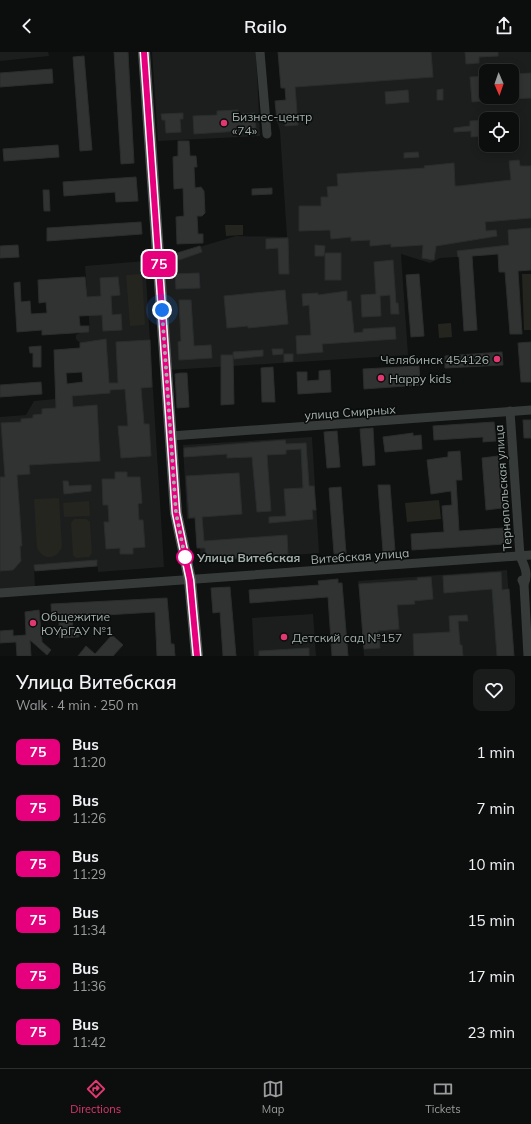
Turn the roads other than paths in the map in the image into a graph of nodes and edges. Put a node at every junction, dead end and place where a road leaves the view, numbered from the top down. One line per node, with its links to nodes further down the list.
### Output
1 (144, 52): 6 (main road)
2 (260, 52): 3 (street)
3 (267, 134)
4 (531, 410): 5 (street, улица Смирных)
5 (510, 411): 6 (street, улица Смирных); 8 (street, Тернопольская улица)
6 (171, 436): 9 (main road)
7 (531, 555): 8 (street, Витебская улица)
8 (522, 560): 9 (street, Витебская улица); 12 (street, Тернопольская улица)
9 (190, 580): 10 (street, Витебская улица); 11 (main road)
10 (0, 593)
11 (197, 656)
12 (528, 656)

